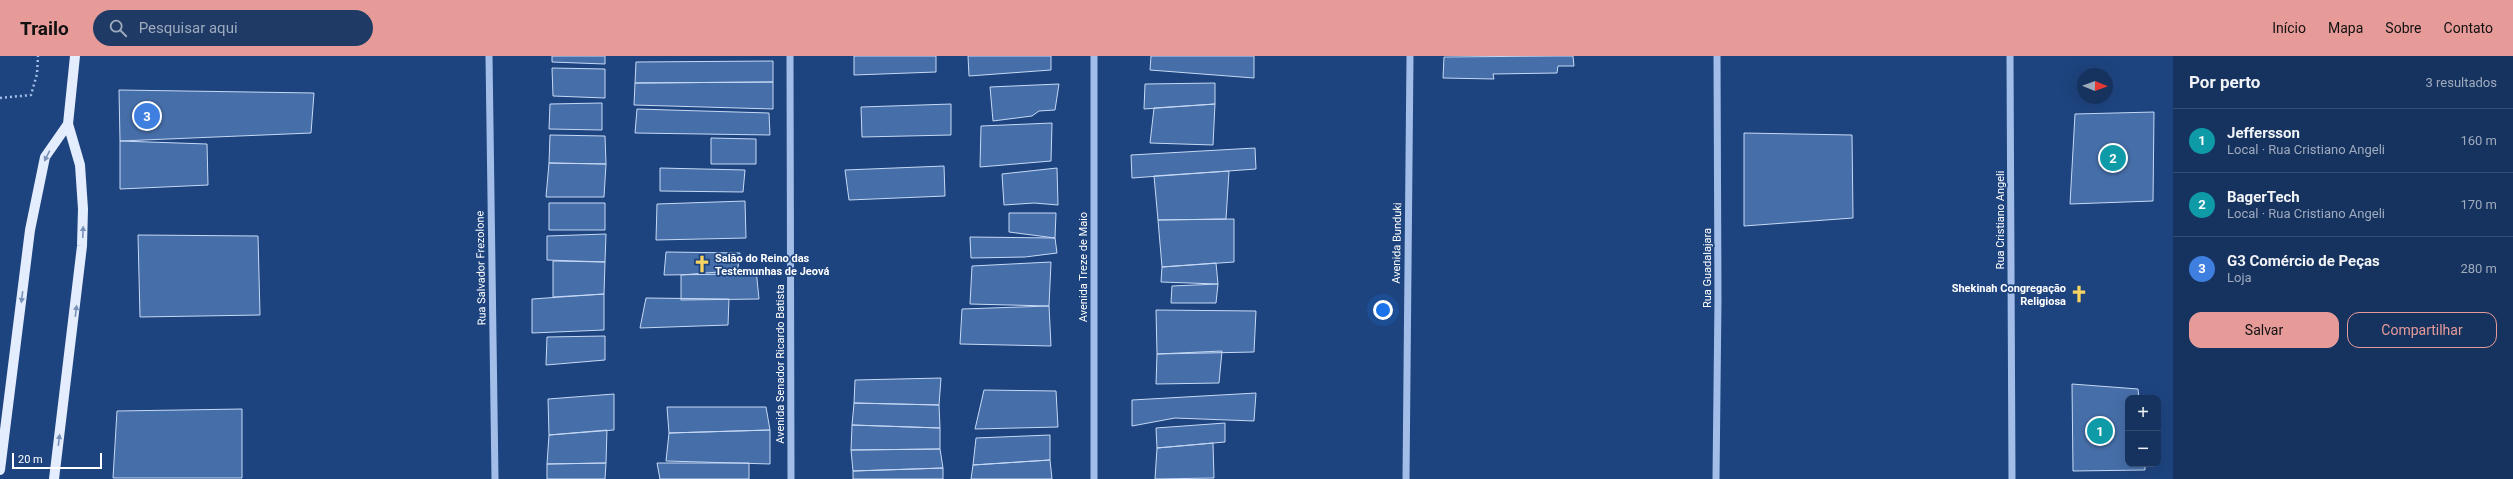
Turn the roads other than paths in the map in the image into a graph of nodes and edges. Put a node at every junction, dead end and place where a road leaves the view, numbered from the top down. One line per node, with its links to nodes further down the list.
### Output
1 (75, 56): 8 (main road)
2 (489, 56): 11 (street, Rua Salvador Frezolone)
3 (790, 56): 12 (street, Avenida Senador Ricardo Batista)
4 (1094, 56): 13 (street, Avenida Treze de Maio)
5 (1410, 56): 14 (street, Avenida Bunduki)
6 (1717, 56): 15 (street, Rua Guadalajara)
7 (2010, 56): 16 (street, Rua Cristiano Angeli)
8 (68, 124): 9 (main road, one-way to 9); 10 (main road, one-way to 8)
9 (0, 470)
10 (54, 479)
11 (495, 479)
12 (792, 479)
13 (1094, 479)
14 (1406, 479)
15 (1716, 479)
16 (2012, 479)

